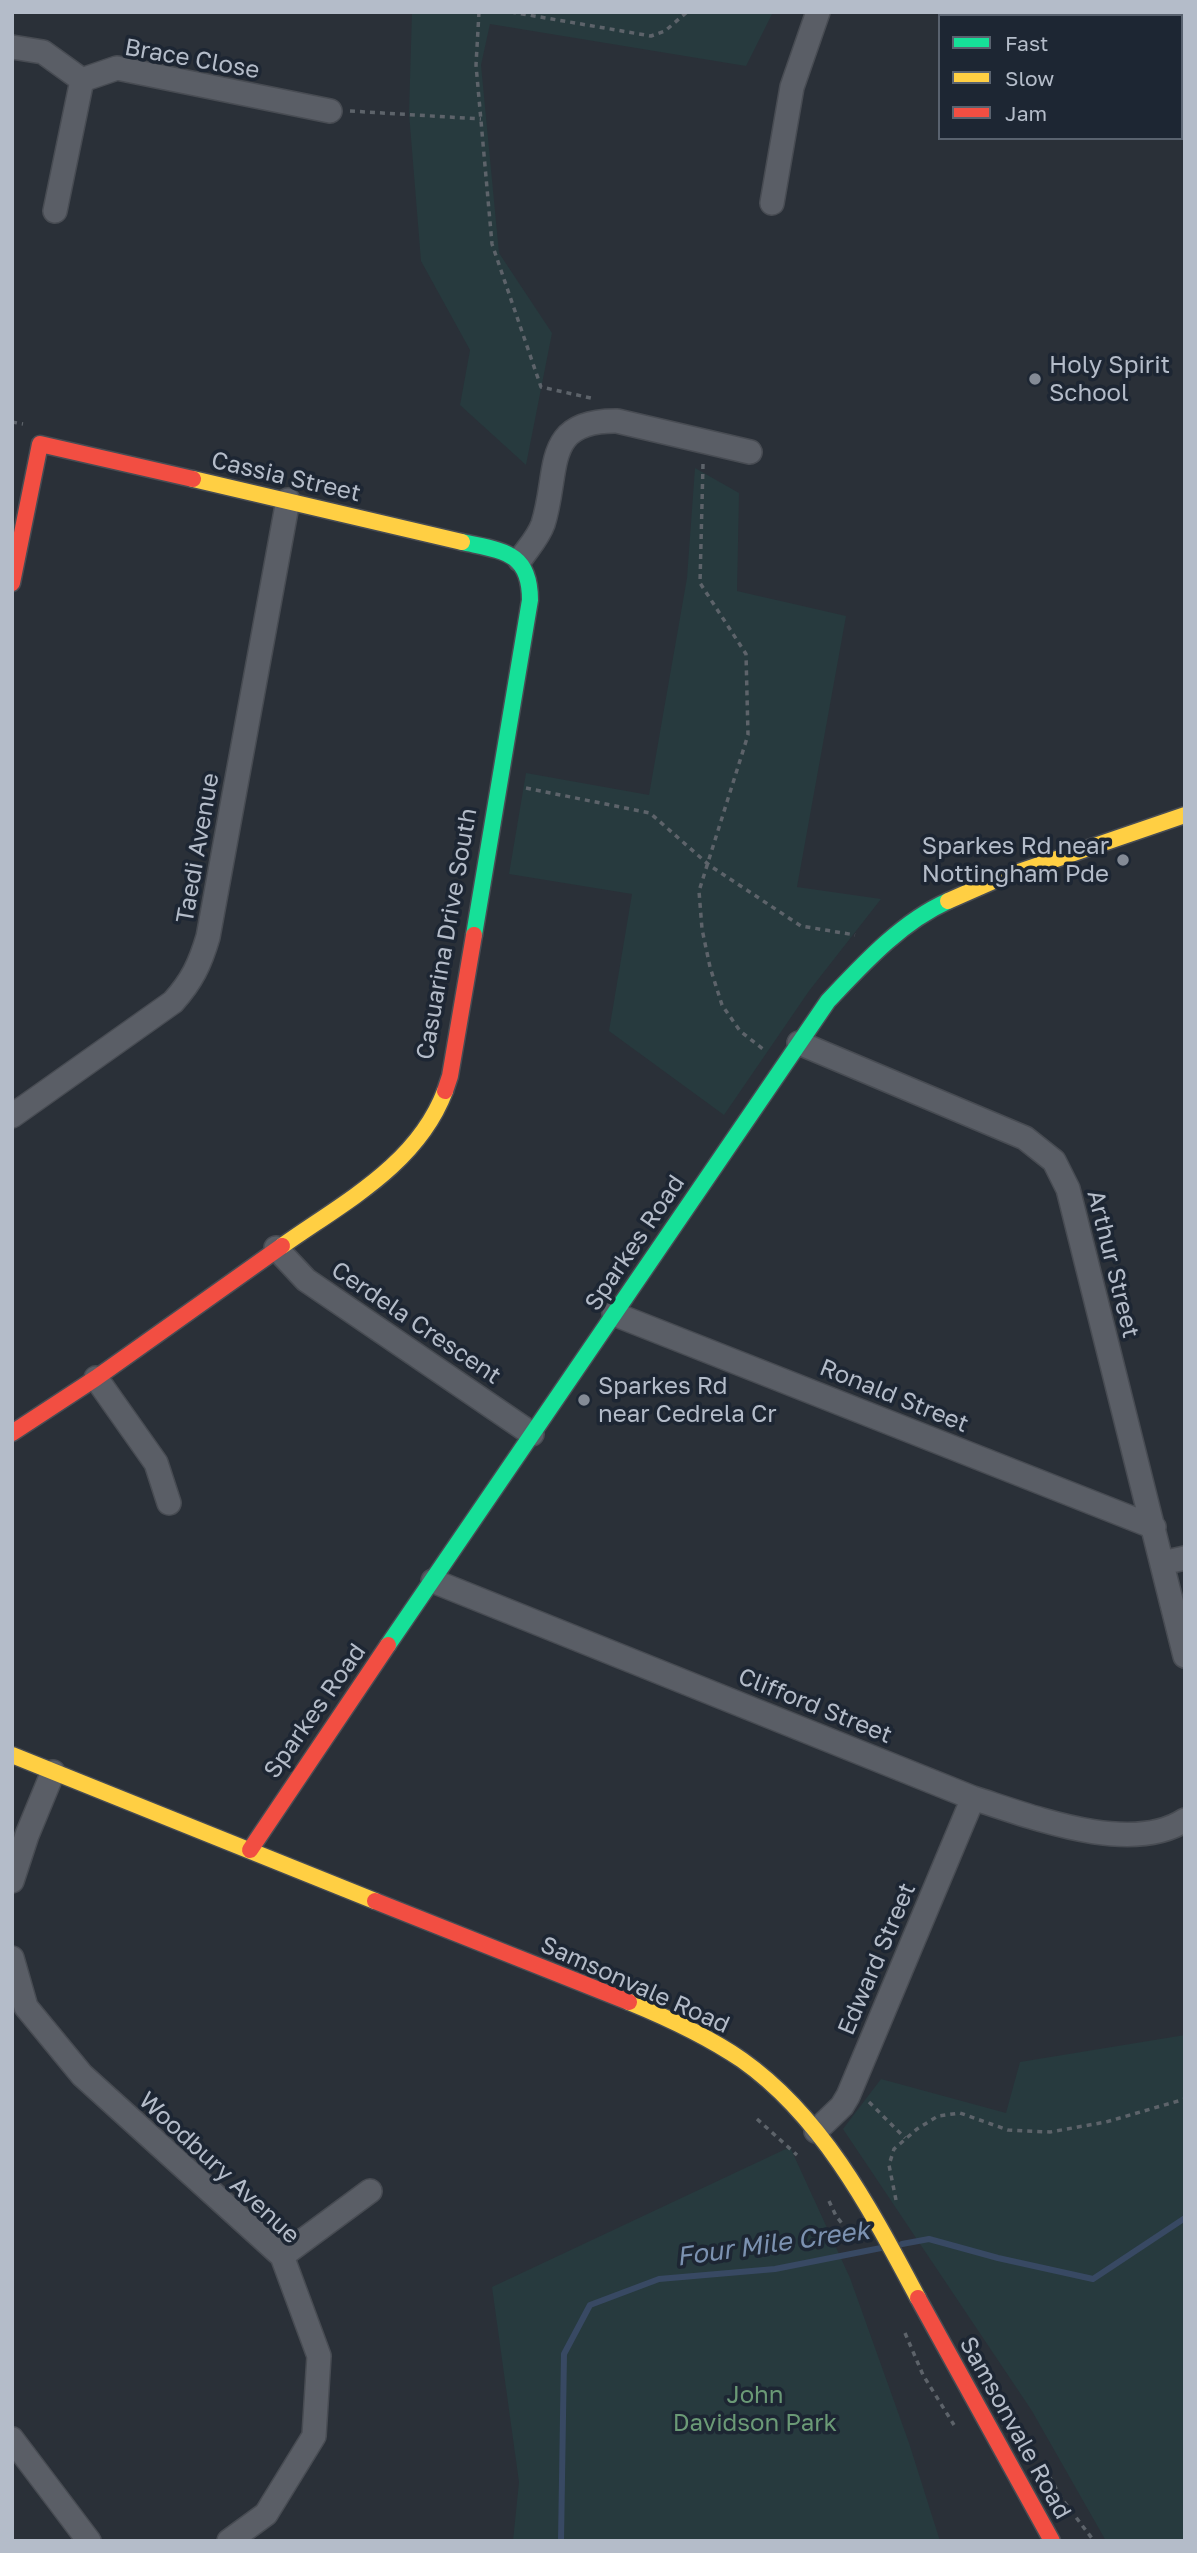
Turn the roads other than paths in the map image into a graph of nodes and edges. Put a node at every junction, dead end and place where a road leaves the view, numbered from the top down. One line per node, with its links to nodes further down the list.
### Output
1 (818, 12): 5 (street)
2 (12, 47): 3 (street)
3 (82, 80): 4 (street, Brace Close); 6 (street)
4 (330, 111)
5 (772, 203)
6 (55, 211)
7 (750, 452): 9 (street)
8 (288, 500): 9 (street, Cassia Street); 10 (street, Cassia Street); 13 (street, Taedi Avenue)
9 (520, 560): 14 (street, Casuarina Drive South)
10 (12, 583)
11 (1185, 815): 12 (street, Sparkes Road)
12 (799, 1043): 15 (street, Sparkes Road); 20 (street, Arthur Street)
13 (12, 1116)
14 (276, 1248): 16 (street, Casuarina Drive South); 18 (street, Cerdela Crescent)
15 (614, 1314): 18 (street, Sparkes Road); 20 (street, Ronald Street)
16 (96, 1378): 17 (street, Casuarina Drive South); 19 (street)
17 (12, 1433)
18 (532, 1434): 23 (street, Sparkes Road)
19 (169, 1503)
20 (1154, 1527): 22 (street, Arthur Street)
21 (1185, 1558): 22 (street)
22 (1161, 1563): 24 (street, Arthur Street)
23 (433, 1581): 27 (street, Clifford Street); 29 (street, Sparkes Road)
24 (1185, 1656)
25 (12, 1755): 26 (street, Samsonvale Road)
26 (53, 1772): 29 (street, Samsonvale Road); 30 (street)
27 (973, 1798): 28 (street, Clifford Street); 32 (street, Edward Street)
28 (1185, 1820)
29 (250, 1850): 32 (street, Samsonvale Road)
30 (12, 1881)
31 (12, 1958): 34 (street, Woodbury Avenue)
32 (816, 2131): 38 (street, Samsonvale Road)
33 (370, 2191): 34 (street)
34 (282, 2256): 37 (street, Woodbury Avenue)
35 (12, 2439): 36 (street)
36 (89, 2541)
37 (229, 2541)
38 (1052, 2541)

